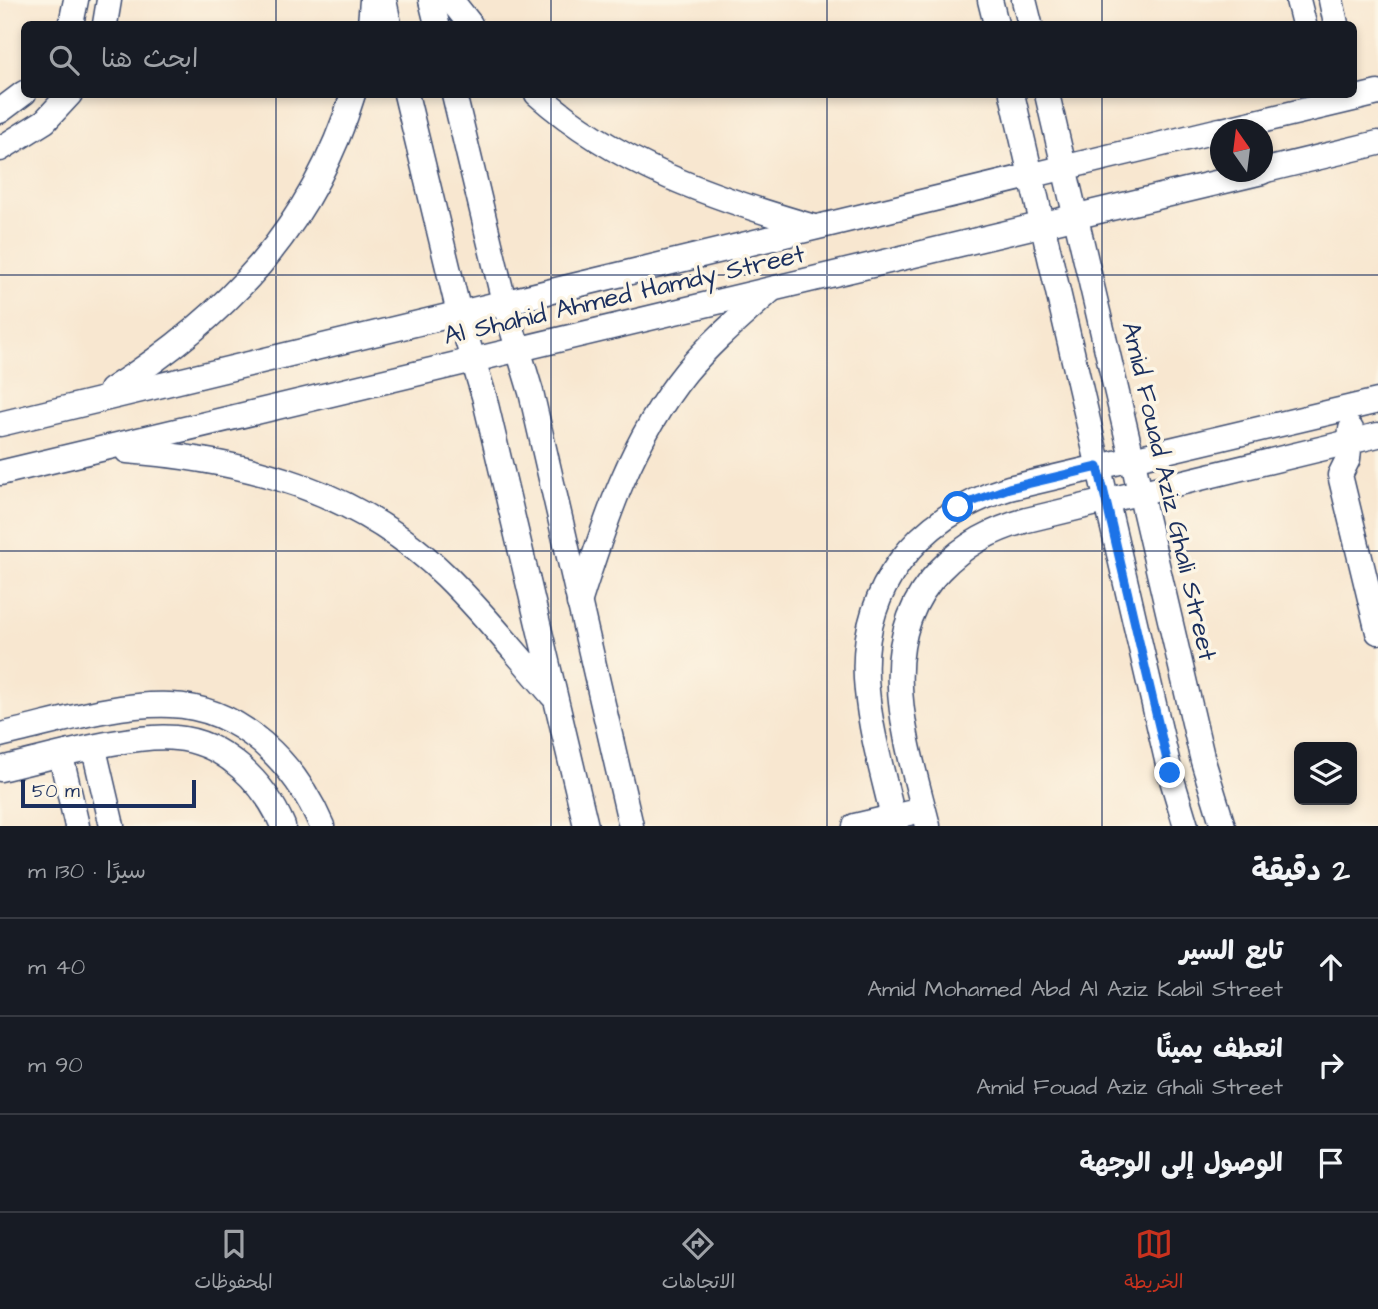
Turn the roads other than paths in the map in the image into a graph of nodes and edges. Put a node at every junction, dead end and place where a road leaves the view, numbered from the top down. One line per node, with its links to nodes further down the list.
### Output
1 (76, 0): 11 (street)
2 (109, 0): 12 (street)
3 (372, 0): 13 (street)
4 (384, 0): 14 (street)
5 (431, 0): 15 (street)
6 (451, 0): 16 (street)
7 (990, 0): 17 (street)
8 (1024, 0): 18 (street)
9 (1298, 0): 19 (street)
10 (1331, 0): 20 (street)
11 (72, 21)
12 (106, 21)
13 (370, 21)
14 (389, 21)
15 (436, 21)
16 (468, 21)
17 (995, 21)
18 (1029, 21)
19 (1303, 21)
20 (1335, 21)
21 (1378, 93): 23 (street, Al Shahid Ahmed Hamdy Street)
22 (21, 95): 32 (street)
23 (1357, 95)
24 (65, 98): 36 (street)
25 (351, 98): 50 (street)
26 (407, 98): 46 (street)
27 (455, 98): 45 (street)
28 (541, 98): 43 (street)
29 (1013, 98): 39 (street)
30 (1048, 98): 37 (street, Amid Fouad Aziz Ghali Street)
31 (1321, 100): 33 (street, Al Shahid Ahmed Hamdy Street)
32 (0, 111)
33 (1258, 119)
34 (1210, 133): 37 (street, Al Shahid Ahmed Hamdy Street)
35 (1378, 143): 38 (street, Al Shahid Ahmed Hamdy Street)
36 (0, 149)
37 (1064, 168): 39 (street, Al Shahid Ahmed Hamdy Street); 41 (street, Amid Fouad Aziz Ghali Street)
38 (1273, 168)
39 (1030, 176): 42 (street); 43 (street, Al Shahid Ahmed Hamdy Street)
40 (1217, 182): 41 (street, Al Shahid Ahmed Hamdy Street)
41 (1075, 217): 42 (street, Al Shahid Ahmed Hamdy Street); 58 (street, Amid Fouad Aziz Ghali Street)
42 (1042, 225): 44 (street, Al Shahid Ahmed Hamdy Street); 59 (street)
43 (814, 227): 45 (street, Al Shahid Ahmed Hamdy Street)
44 (772, 290): 47 (street, Al Shahid Ahmed Hamdy Street); 64 (street)
45 (504, 302): 46 (street, Al Shahid Ahmed Hamdy Street); 47 (street)
46 (459, 313): 48 (street); 50 (street, Al Shahid Ahmed Hamdy Street)
47 (518, 350): 48 (street, Al Shahid Ahmed Hamdy Street); 64 (street)
48 (473, 361): 56 (street, Al Shahid Ahmed Hamdy Street); 66 (street)
49 (1378, 401): 51 (street)
50 (93, 402): 53 (street, Al Shahid Ahmed Hamdy Street)
51 (1348, 408): 52 (street); 55 (street)
52 (1301, 419): 57 (street); 58 (street)
53 (0, 424)
54 (1378, 435): 55 (street)
55 (1351, 441): 57 (street); 61 (street)
56 (102, 449): 60 (street, Al Shahid Ahmed Hamdy Street); 66 (street)
57 (1313, 450): 61 (street); 62 (street)
58 (1133, 459): 59 (street); 62 (street, Amid Fouad Aziz Ghali Street)
59 (1098, 467): 63 (street); 72 (street)
60 (0, 473)
61 (1340, 474): 65 (street)
62 (1140, 492): 63 (street); 81 (street, Amid Fouad Aziz Ghali Street)
63 (1106, 501): 71 (street); 80 (street)
64 (579, 604): 78 (street)
65 (1378, 632)
66 (556, 700): 77 (street)
67 (0, 735): 76 (street)
68 (94, 749): 69 (street); 74 (street); 75 (street)
69 (61, 756): 70 (street); 73 (street)
70 (0, 769)
71 (926, 818): 72 (street)
72 (894, 821): 79 (street)
73 (77, 826)
74 (112, 826)
75 (284, 826)
76 (322, 826)
77 (586, 826)
78 (631, 826)
79 (855, 826)
80 (1186, 826)
81 (1223, 826)

